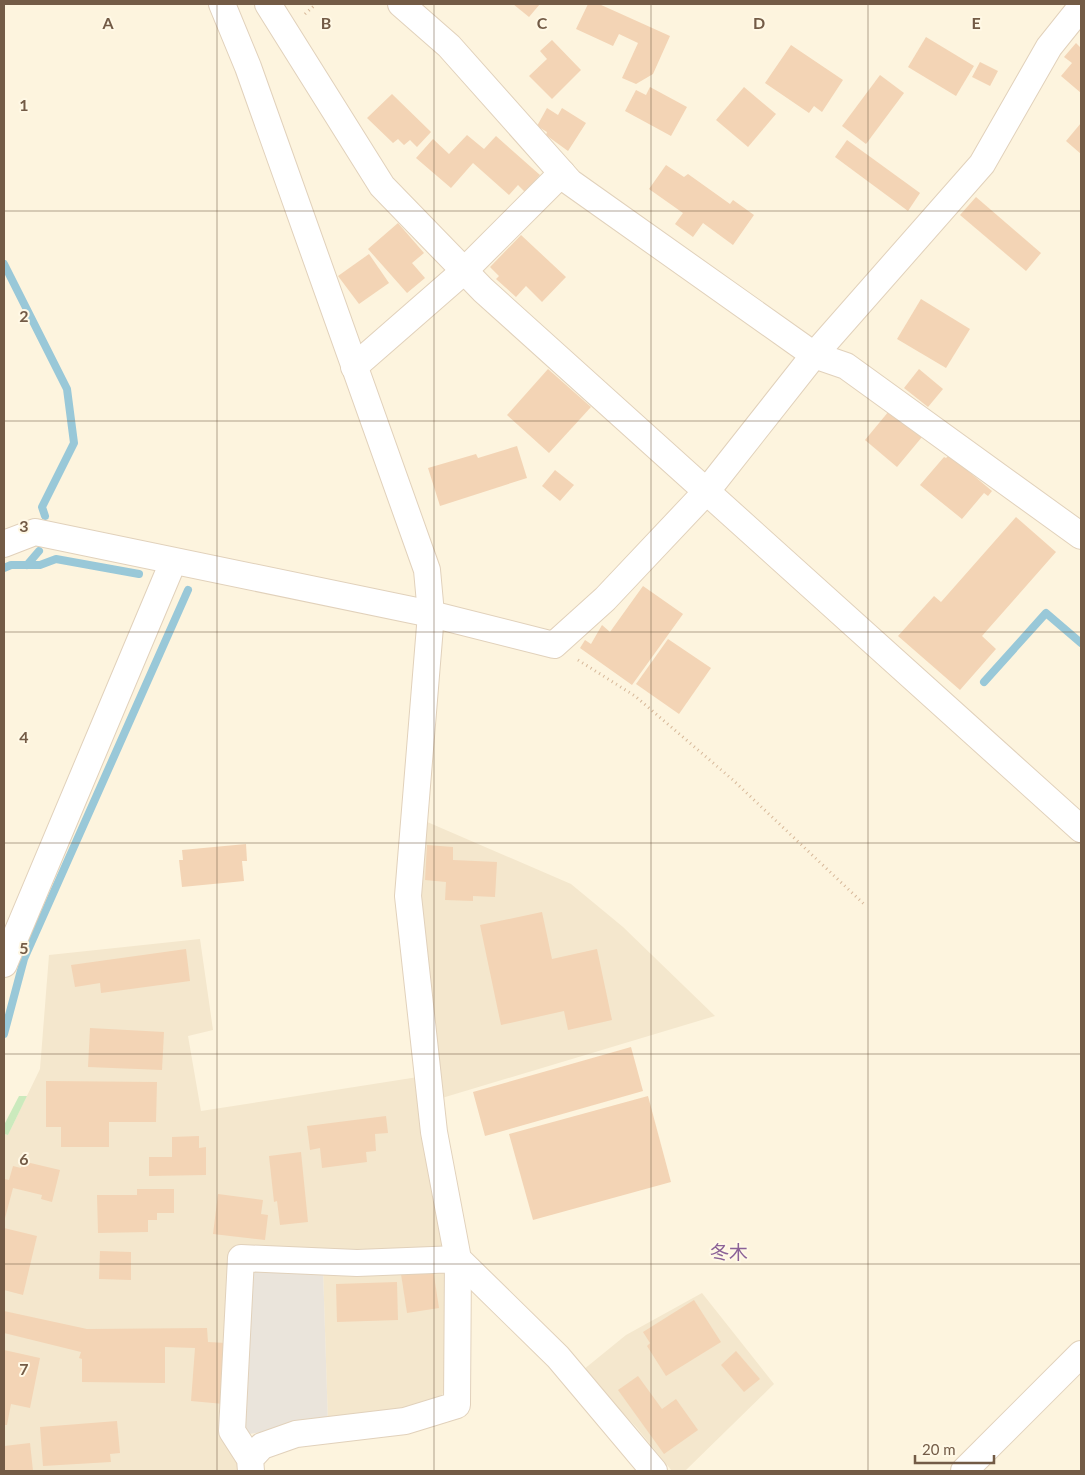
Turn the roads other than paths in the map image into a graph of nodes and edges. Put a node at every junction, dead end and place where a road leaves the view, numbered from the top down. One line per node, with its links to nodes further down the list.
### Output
1 (222, 4): 8 (street)
2 (268, 4): 6 (street)
3 (401, 4): 5 (street)
4 (1081, 7): 7 (street)
5 (562, 172): 6 (street); 7 (street)
6 (464, 271): 8 (street); 9 (street)
7 (814, 355): 9 (street); 10 (street)
8 (354, 367): 13 (street)
9 (706, 492): 13 (street); 14 (street)
10 (1081, 536)
11 (4, 544): 12 (street)
12 (173, 562): 13 (street); 15 (street)
13 (431, 614): 16 (street)
14 (1081, 829)
15 (4, 964)
16 (458, 1259): 18 (street); 18 (street); 19 (street)
17 (1081, 1354): 20 (street)
18 (251, 1465)
19 (654, 1471)
20 (964, 1471)

